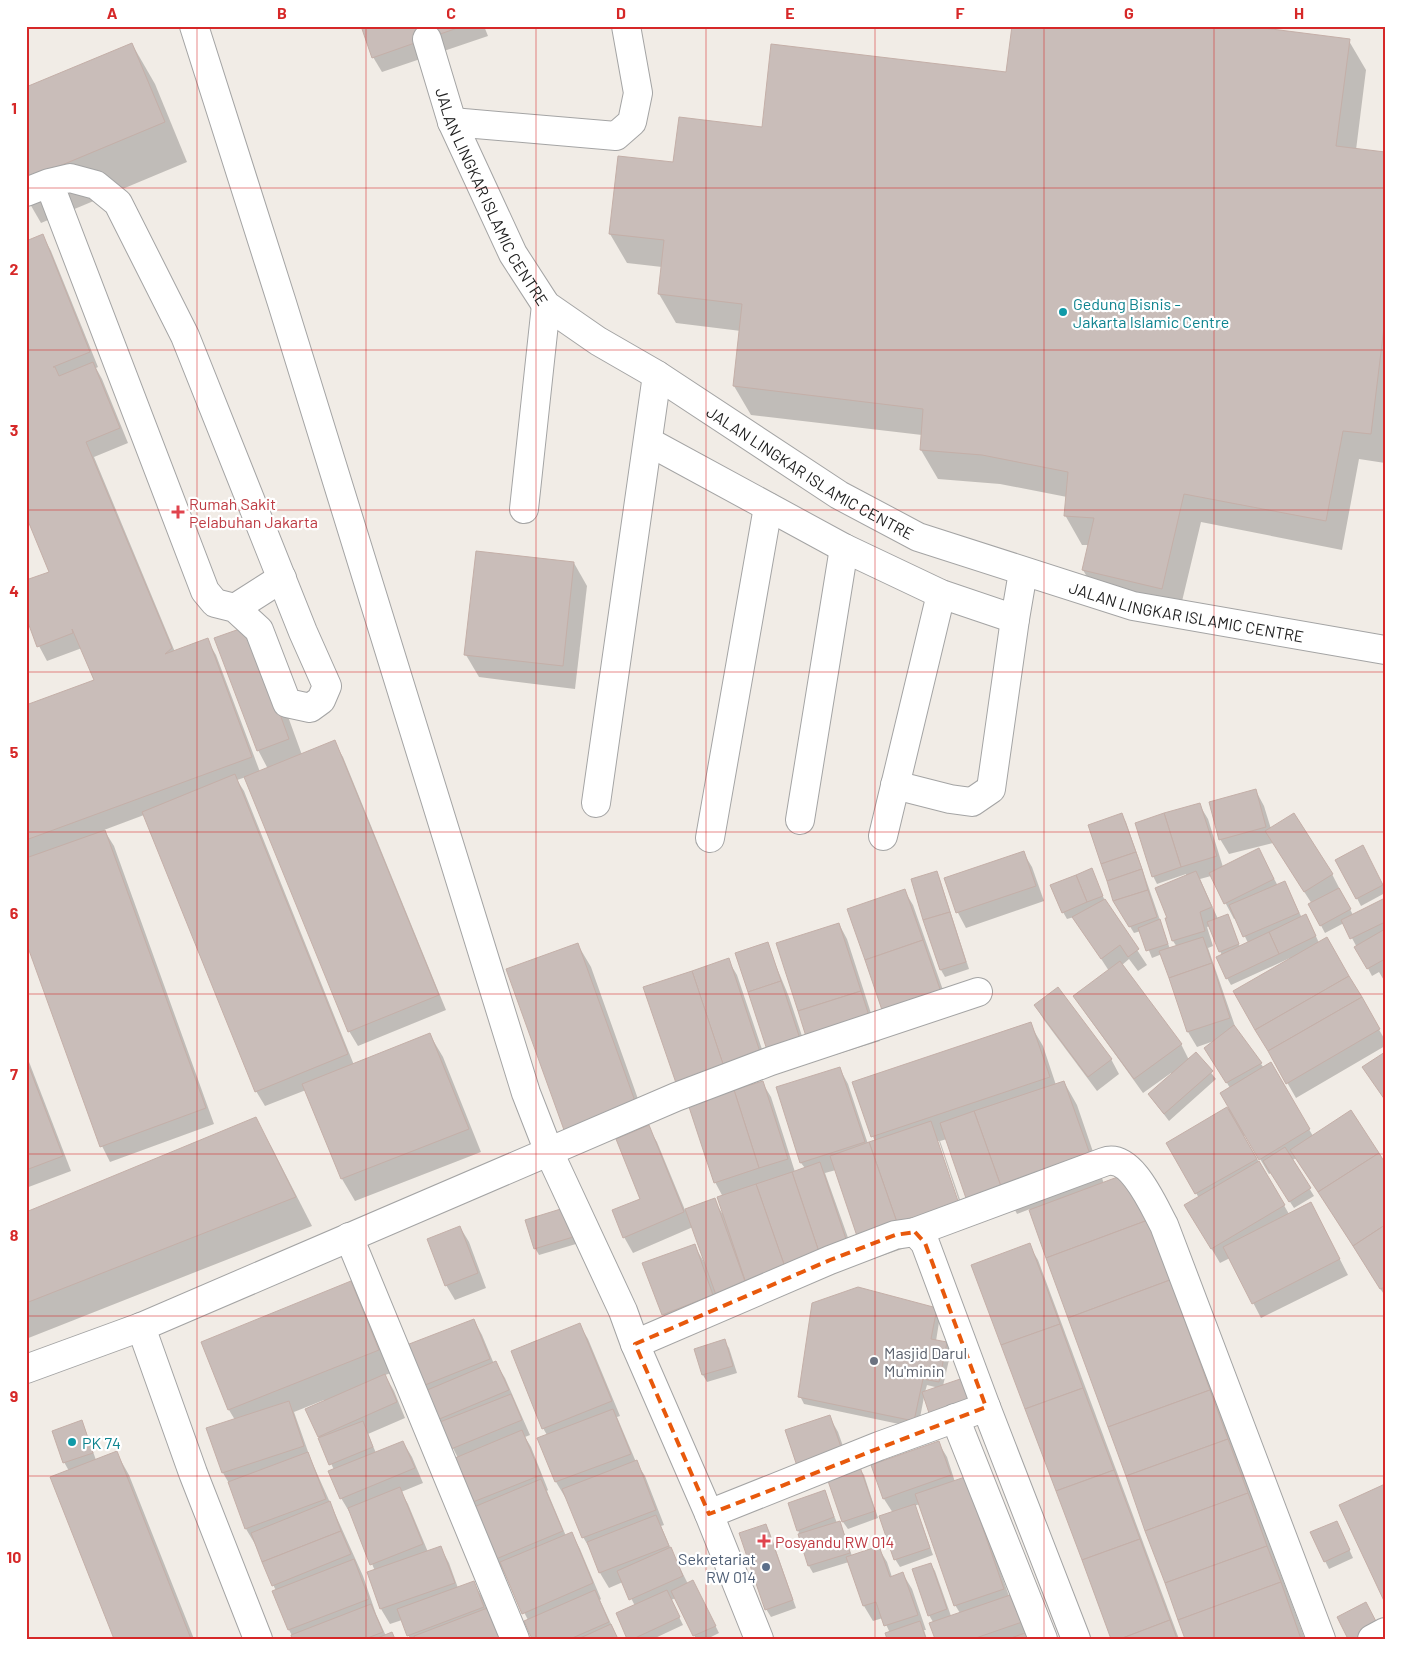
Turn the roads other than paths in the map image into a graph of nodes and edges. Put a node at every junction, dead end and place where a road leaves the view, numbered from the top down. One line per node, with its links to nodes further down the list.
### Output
1 (194, 26): 24 (street)
2 (626, 26): 4 (street)
3 (427, 39): 4 (street, JALAN LINGKAR ISLAMIC CENTRE)
4 (452, 122): 6 (street, JALAN LINGKAR ISLAMIC CENTRE)
5 (38, 188): 13 (street); 15 (street)
6 (546, 305): 7 (street, JALAN LINGKAR ISLAMIC CENTRE); 10 (street)
7 (657, 375): 8 (street); 12 (street, JALAN LINGKAR ISLAMIC CENTRE)
8 (649, 442): 9 (street); 19 (street)
9 (768, 507): 11 (street); 22 (street)
10 (524, 509)
11 (844, 548): 14 (street); 20 (street)
12 (1023, 572): 16 (street); 17 (street, JALAN LINGKAR ISLAMIC CENTRE)
13 (282, 578): 15 (street); 15 (street)
14 (940, 594): 16 (street); 18 (street)
15 (235, 608)
16 (1015, 619): 18 (street)
17 (1385, 650)
18 (895, 785): 21 (street)
19 (596, 803)
20 (800, 820)
21 (883, 836)
22 (710, 838)
23 (978, 992): 24 (street)
24 (549, 1152): 26 (street); 28 (street)
25 (914, 1232): 28 (street); 30 (street); 39 (street)
26 (349, 1237): 27 (street); 35 (street)
27 (141, 1326): 29 (street); 34 (street)
28 (635, 1344): 32 (street)
29 (26, 1369)
30 (986, 1407): 31 (street); 38 (street)
31 (955, 1418): 32 (street); 37 (street)
32 (709, 1514): 36 (street)
33 (1385, 1632): 40 (street)
34 (258, 1639)
35 (515, 1639)
36 (759, 1639)
37 (1043, 1639)
38 (1076, 1639)
39 (1321, 1639)
40 (1372, 1639)

